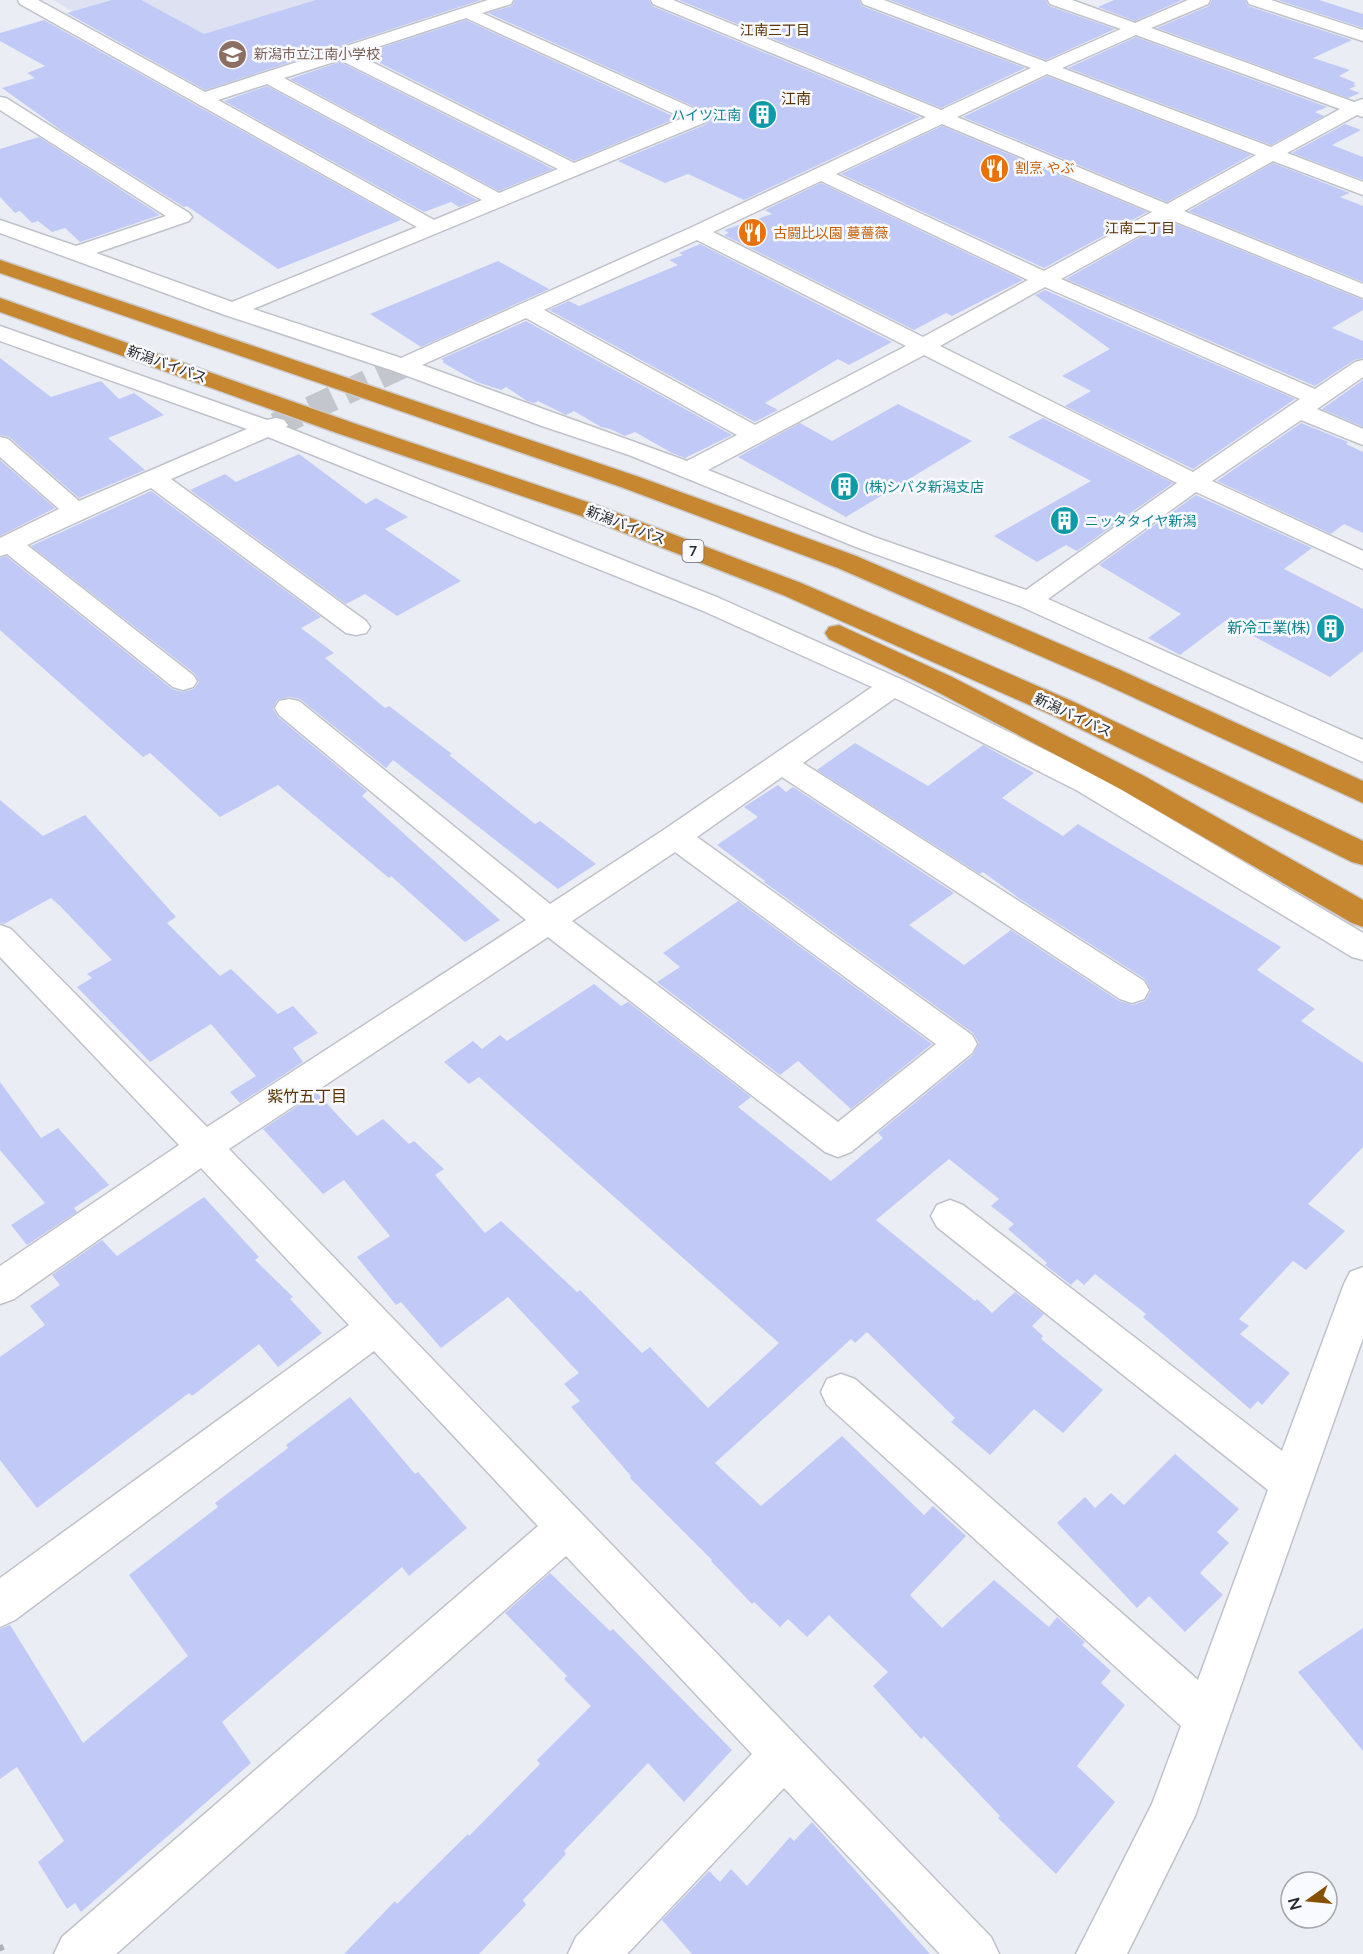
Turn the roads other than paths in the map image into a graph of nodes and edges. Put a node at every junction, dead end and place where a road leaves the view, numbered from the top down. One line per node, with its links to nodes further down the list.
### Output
1 (26, 0): 14 (street)
2 (505, 0): 8 (street)
3 (659, 0): 17 (street)
4 (869, 0): 12 (street)
5 (1056, 0): 9 (street)
6 (1202, 0): 9 (street)
7 (1255, 0): 10 (street)
8 (469, 13): 11 (street); 19 (street)
9 (1138, 29): 12 (street); 16 (street)
10 (1363, 36)
11 (342, 54): 13 (street); 19 (street)
12 (1046, 68): 17 (street); 18 (street)
13 (270, 78): 14 (street); 22 (street)
14 (203, 99): 25 (street)
15 (0, 102): 27 (street)
16 (1360, 107): 18 (street)
17 (940, 118): 20 (street); 23 (street)
18 (1273, 154): 21 (street); 23 (street)
19 (574, 170): 22 (street)
20 (820, 174): 26 (street); 29 (street)
21 (1363, 189)
22 (499, 201): 25 (street)
23 (1167, 211): 29 (street); 30 (street)
24 (0, 226): 27 (street)
25 (434, 228): 33 (street)
26 (698, 232): 32 (street); 35 (street)
27 (74, 254): 33 (street)
28 (0, 266): 57 (highway)
29 (1044, 279): 35 (street); 38 (street)
30 (1363, 292)
31 (0, 305): 47 (highway, 新潟バイパス / 7)
32 (526, 309): 36 (street); 40 (street)
33 (233, 310): 36 (street)
34 (0, 333): 39 (street)
35 (925, 345): 40 (street); 45 (street)
36 (402, 366): 43 (street)
37 (1363, 367): 38 (street)
38 (1308, 404): 41 (street); 45 (street)
39 (272, 427): 44 (street); 53 (street)
40 (755, 435): 43 (street)
41 (1363, 438)
42 (0, 444): 46 (street)
43 (688, 470): 50 (street)
44 (153, 478): 46 (street); 51 (street)
45 (1194, 482): 49 (street); 50 (street)
46 (76, 511): 48 (street)
47 (590, 512): 59 (highway, 新潟バイパス / 7); 60 (highway, 7)
48 (5, 546): 52 (street)
49 (1363, 561)
50 (1029, 600): 55 (street)
51 (356, 627)
52 (183, 681)
53 (893, 686): 56 (street); 63 (street)
54 (289, 708): 61 (street)
55 (1363, 752)
56 (783, 764): 58 (street); 64 (street)
57 (1363, 793)
58 (676, 837): 61 (street); 61 (street)
59 (1363, 854)
60 (1363, 915)
61 (549, 921): 65 (street)
62 (0, 937): 65 (street)
63 (1363, 948)
64 (1132, 990)
65 (204, 1147): 68 (street); 69 (street)
66 (950, 1216): 71 (street)
67 (1363, 1284): 71 (street)
68 (0, 1287)
69 (376, 1327): 72 (street); 73 (street)
70 (841, 1392): 74 (street)
71 (1291, 1483): 74 (street)
72 (567, 1528): 75 (street); 76 (street)
73 (0, 1605)
74 (1206, 1718): 79 (street)
75 (783, 1755): 77 (street); 78 (street)
76 (79, 1954)
77 (593, 1954)
78 (974, 1954)
79 (1101, 1954)

